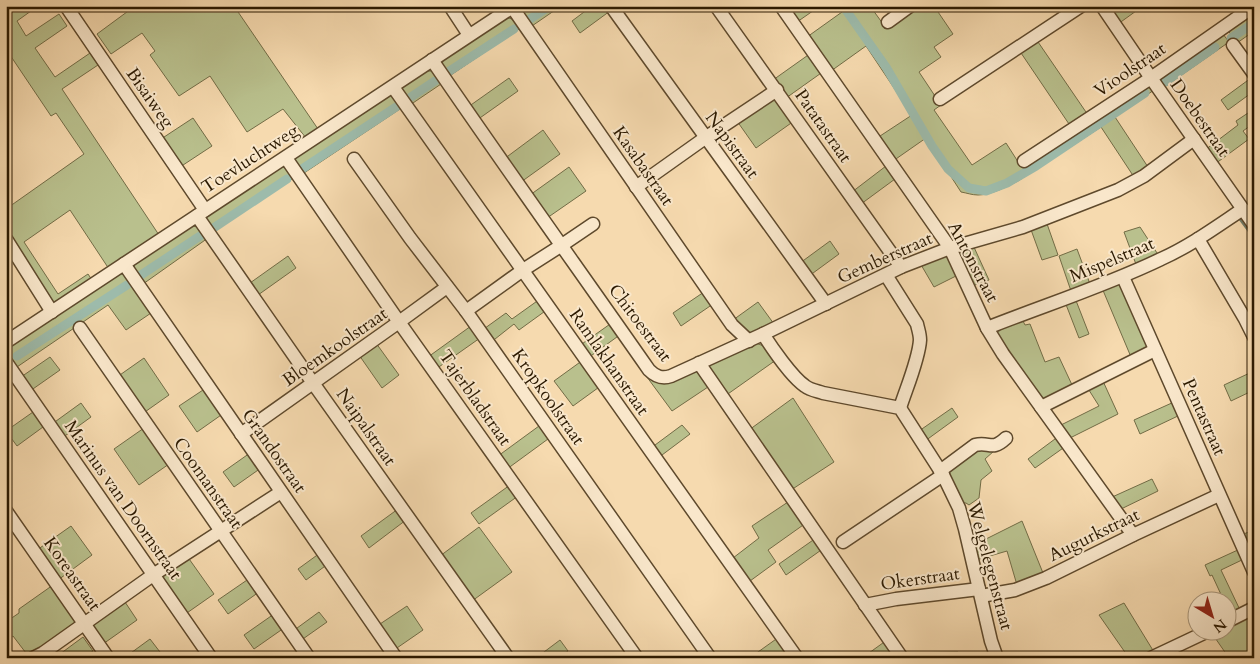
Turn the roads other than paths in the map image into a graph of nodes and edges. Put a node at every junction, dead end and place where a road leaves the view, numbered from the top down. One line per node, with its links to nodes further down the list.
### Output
1 (66, 6): 27 (street, Bisaiweg)
2 (450, 6): 12 (street)
3 (611, 6): 20 (street, Napistraat)
4 (716, 6): 18 (street, Patatastraat)
5 (781, 6): 33 (street, Antonstraat)
6 (910, 6): 11 (street)
7 (1081, 6): 19 (street)
8 (1102, 6): 16 (street, Doebestraat)
9 (1254, 6): 16 (street, Vioolstraat)
10 (513, 7): 12 (street, Toevluchtweg); 25 (street, Kasabastraat)
11 (888, 22)
12 (470, 35): 14 (street, Toevluchtweg)
13 (1233, 45): 15 (street)
14 (432, 60): 17 (street, Toevluchtweg); 32 (street, Chitoestraat)
15 (1254, 74)
16 (1150, 78): 21 (street, Doebestraat); 24 (street, Vioolstraat)
17 (393, 87): 22 (street, Toevluchtweg); 36 (street, Ramlakhanstraat)
18 (776, 90): 20 (street); 35 (street, Patatastraat)
19 (940, 99)
20 (705, 138): 25 (street); 40 (street, Napistraat)
21 (1194, 139): 26 (street, Doebestraat); 33 (street, Gemberstraat)
22 (286, 158): 27 (street, Toevluchtweg); 43 (street, Tajerbladstraat)
23 (354, 159): 39 (street, Kropkoolstraat)
24 (1024, 161)
25 (636, 187): 48 (street, Kasabastraat)
26 (1243, 209): 29 (street, Doebestraat); 31 (street, Mispelstraat)
27 (201, 213): 34 (street, Toevluchtweg); 53 (street, Naipalstraat)
28 (593, 224): 32 (street)
29 (1254, 225)
30 (6, 239): 41 (street)
31 (1198, 239): 38 (street, Mispelstraat); 47 (street)
32 (562, 245): 36 (street); 52 (street, Chitoestraat)
33 (950, 248): 35 (street, Gemberstraat); 45 (street, Antonstraat)
34 (124, 264): 41 (street, Toevluchtweg); 56 (street, Grandostraat)
35 (901, 267): 37 (street, Gemberstraat)
36 (523, 270): 42 (street); 81 (street, Ramlakhanstraat)
37 (886, 275): 40 (street, Gemberstraat); 55 (street)
38 (1123, 277): 45 (street, Mispelstraat); 50 (street, Pentastraat)
39 (447, 287): 42 (street, Kropkoolstraat); 43 (street, Bloemkoolstraat)
40 (826, 304): 46 (street, Gemberstraat)
41 (52, 312): 49 (street, Toevluchtweg)
42 (466, 312): 80 (street, Kropkoolstraat)
43 (400, 322): 53 (street, Bloemkoolstraat); 79 (street, Tajerbladstraat)
44 (80, 328): 62 (street, Coomanstraat)
45 (987, 328): 54 (street, Antonstraat)
46 (764, 334): 48 (street, Gemberstraat); 55 (street)
47 (1254, 337)
48 (749, 341): 52 (street, Gemberstraat)
49 (6, 342)
50 (1155, 350): 54 (street); 60 (street, Pentastraat)
51 (6, 362): 66 (street, Marinus van Doornstraat)
52 (699, 363): 68 (street, Chitoestraat)
53 (313, 383): 56 (street, Bloemkoolstraat); 78 (street, Naipalstraat)
54 (1041, 407): 63 (street, Antonstraat)
55 (900, 408): 58 (street, Welgelegenstraat)
56 (241, 434): 59 (street, Grandostraat)
57 (1006, 438): 58 (street)
58 (941, 473): 64 (street); 67 (street, Welgelegenstraat)
59 (281, 492): 62 (street); 77 (street, Grandostraat)
60 (1219, 495): 63 (street, Augurkstraat); 65 (street, Pentastraat)
61 (6, 511): 71 (street, Koreastraat)
62 (220, 531): 66 (street); 76 (street, Coomanstraat)
63 (1133, 535): 67 (street, Augurkstraat)
64 (843, 542)
65 (1254, 572)
66 (153, 575): 71 (street); 75 (street, Marinus van Doornstraat)
67 (980, 593): 68 (street, Okerstraat); 83 (street, Welgelegenstraat)
68 (865, 605): 82 (street, Chitoestraat)
69 (1254, 608): 70 (street)
70 (1238, 616)
71 (85, 623): 73 (street); 74 (street, Koreastraat)
72 (1188, 641): 84 (street)
73 (33, 658)
74 (108, 658)
75 (211, 658)
76 (309, 658)
77 (396, 658)
78 (508, 658)
79 (637, 658)
80 (710, 658)
81 (797, 658)
82 (902, 658)
83 (997, 658)
84 (1151, 658)

